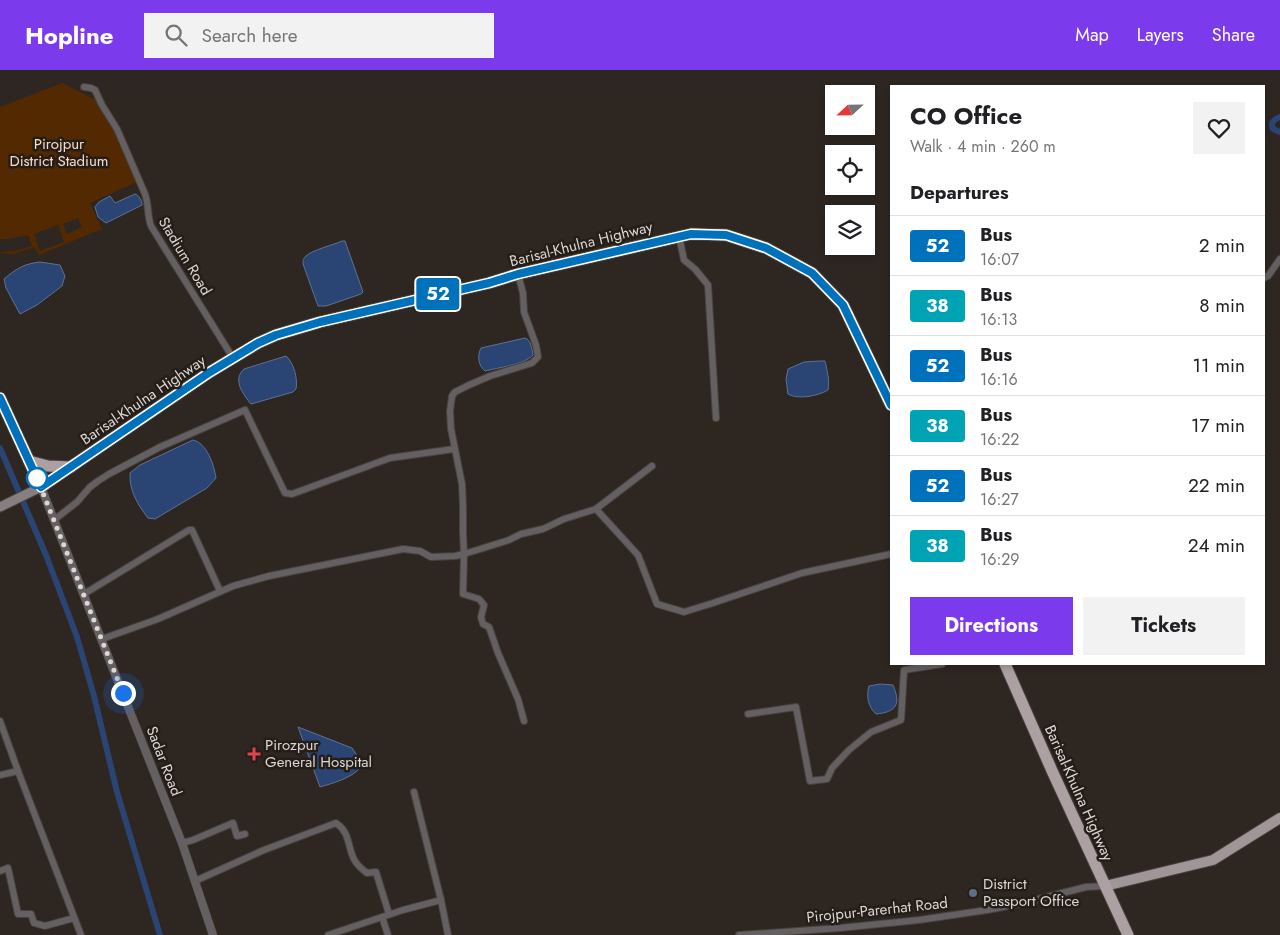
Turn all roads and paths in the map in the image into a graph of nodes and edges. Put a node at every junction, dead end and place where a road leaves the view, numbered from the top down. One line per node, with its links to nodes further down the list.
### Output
1 (84, 87): 6 (street, Stadium Road)
2 (679, 236): 4 (highway, Barisal-Khulna Highway); 8 (highway, Barisal-Khulna Highway); 9 (street)
3 (1280, 260): 5 (street)
4 (518, 274): 6 (highway, Barisal-Khulna Highway); 10 (street)
5 (1265, 278)
6 (232, 358): 13 (highway, Barisal-Khulna Highway)
7 (0, 398): 11 (highway)
8 (890, 401)
9 (716, 418)
10 (454, 449): 17 (street); 18 (street)
11 (30, 461): 13 (highway); 14 (highway)
12 (652, 466): 16 (street)
13 (71, 467): 14 (highway, Barisal-Khulna Highway)
14 (41, 487): 15 (main road); 17 (street, Sadar Road)
15 (0, 507)
16 (596, 509): 18 (street); 19 (street)
17 (54, 520): 21 (street, Sadar Road)
18 (464, 554): 20 (street); 27 (street)
19 (890, 554)
20 (220, 591): 21 (street); 22 (street)
21 (84, 594): 22 (street, Sadar Road)
22 (102, 639): 33 (street, Sadar Road)
23 (936, 665): 25 (street)
24 (1005, 665): 36 (highway, Barisal-Khulna Highway)
25 (748, 714)
26 (0, 721): 28 (street)
27 (524, 721)
28 (18, 771): 29 (street); 40 (street)
29 (0, 775)
30 (414, 792): 37 (street)
31 (1280, 818): 36 (main road)
32 (245, 834): 33 (street)
33 (182, 843): 35 (street, Sadar Road)
34 (0, 871): 40 (street)
35 (196, 881): 38 (street); 42 (street, Sadar Road)
36 (1105, 886): 46 (street, Pirojpur-Parerhat Road); 47 (highway, Barisal-Khulna Highway)
37 (441, 900): 38 (street); 45 (street)
38 (390, 914): 39 (street)
39 (382, 917): 43 (street); 44 (street)
40 (74, 918): 41 (street)
41 (80, 935)
42 (213, 935)
43 (328, 935)
44 (388, 935)
45 (448, 935)
46 (739, 935)
47 (1128, 935)

